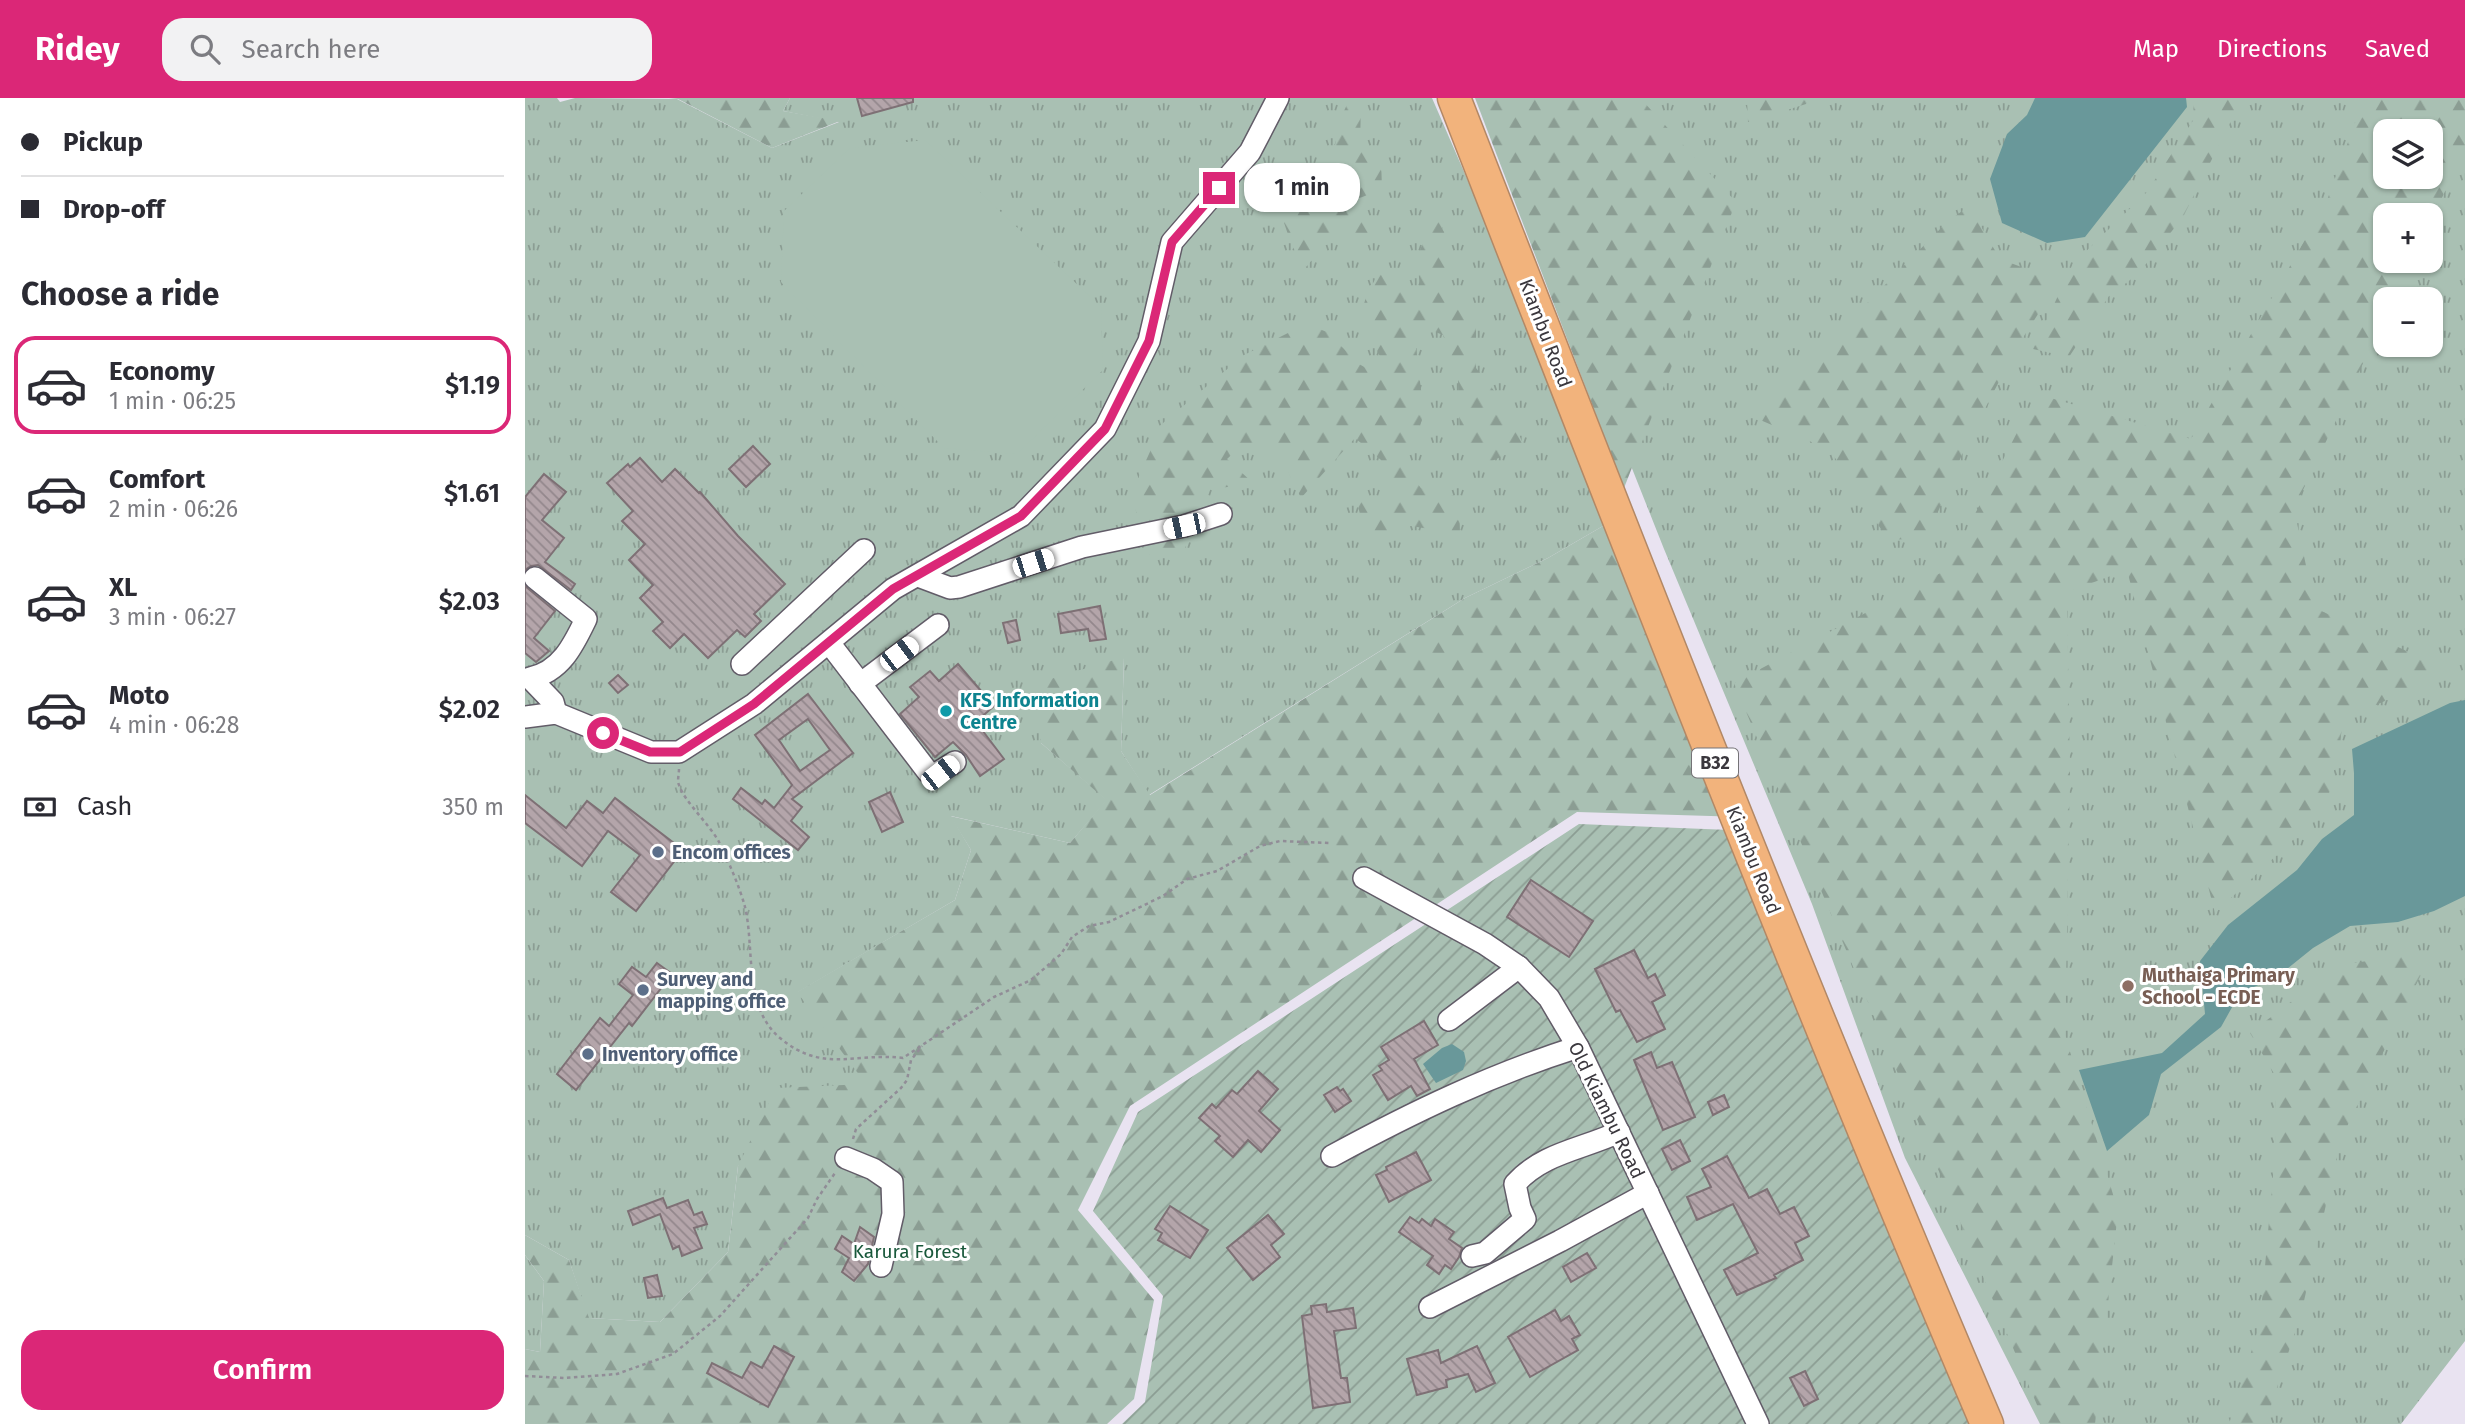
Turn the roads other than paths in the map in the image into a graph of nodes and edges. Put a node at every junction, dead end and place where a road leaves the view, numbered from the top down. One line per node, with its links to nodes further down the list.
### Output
1 (1278, 98): 5 (street)
2 (1454, 98): 27 (highway, Kiambu Road / B32)
3 (1221, 514): 5 (street)
4 (864, 550): 9 (street)
5 (918, 576): 8 (street)
6 (535, 578): 10 (street)
7 (938, 625): 11 (street)
8 (830, 644): 11 (street); 12 (street)
9 (742, 663)
10 (528, 677): 12 (street)
11 (860, 684): 14 (street)
12 (556, 713): 13 (street)
13 (525, 717)
14 (955, 762)
15 (1364, 878): 16 (street, Old Kiambu Road)
16 (1519, 967): 17 (street); 18 (street, Old Kiambu Road)
17 (1449, 1020)
18 (1578, 1047): 19 (street, Old Kiambu Road); 20 (street)
19 (1619, 1132): 22 (street, Old Kiambu Road); 23 (street)
20 (1332, 1156)
21 (846, 1158): 24 (street)
22 (1647, 1193): 25 (street); 26 (street, Old Kiambu Road)
23 (1472, 1256)
24 (881, 1266)
25 (1430, 1307)
26 (1758, 1424)
27 (1987, 1424)

